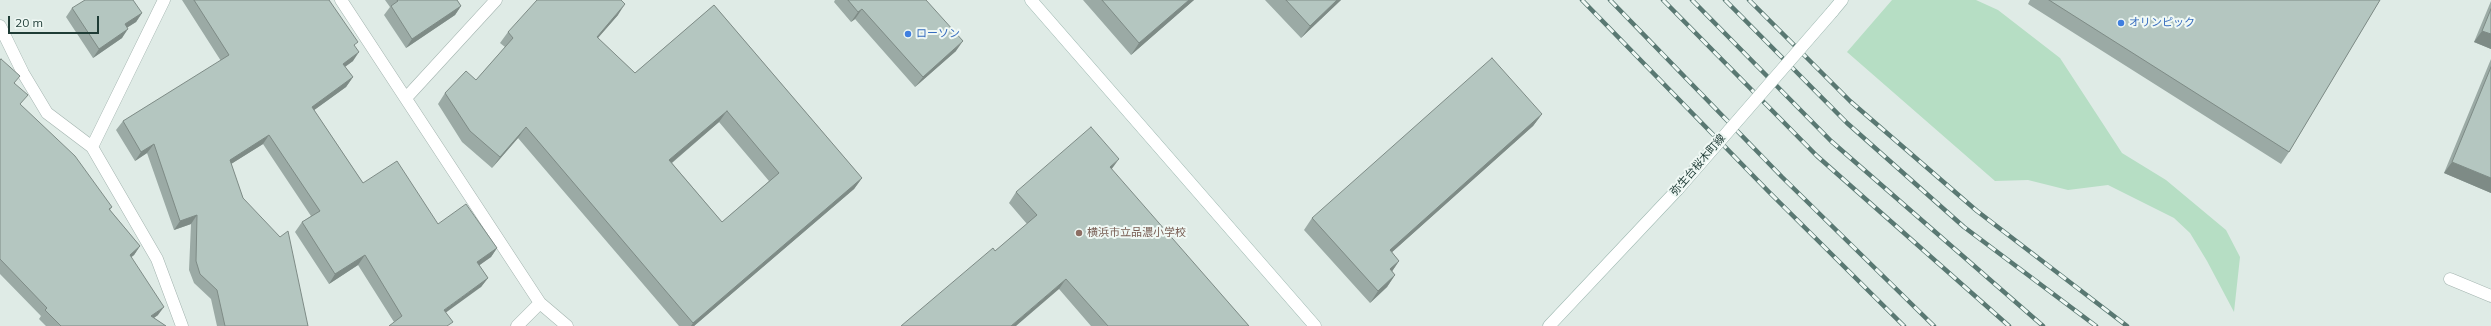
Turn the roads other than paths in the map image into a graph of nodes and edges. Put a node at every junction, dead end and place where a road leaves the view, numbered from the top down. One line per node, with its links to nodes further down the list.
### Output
1 (164, 0): 8 (street)
2 (341, 0): 7 (street)
3 (496, 0): 7 (street)
4 (1031, 0): 15 (street)
5 (1842, 0): 16 (street, 弥生台桜木町線, bridge)
6 (0, 27): 8 (street)
7 (406, 98): 11 (street)
8 (92, 147): 12 (street)
9 (2450, 279): 10 (street)
10 (2491, 296)
11 (540, 303): 13 (street); 14 (street)
12 (182, 326)
13 (517, 326)
14 (567, 326)
15 (1315, 326)
16 (1549, 326)

